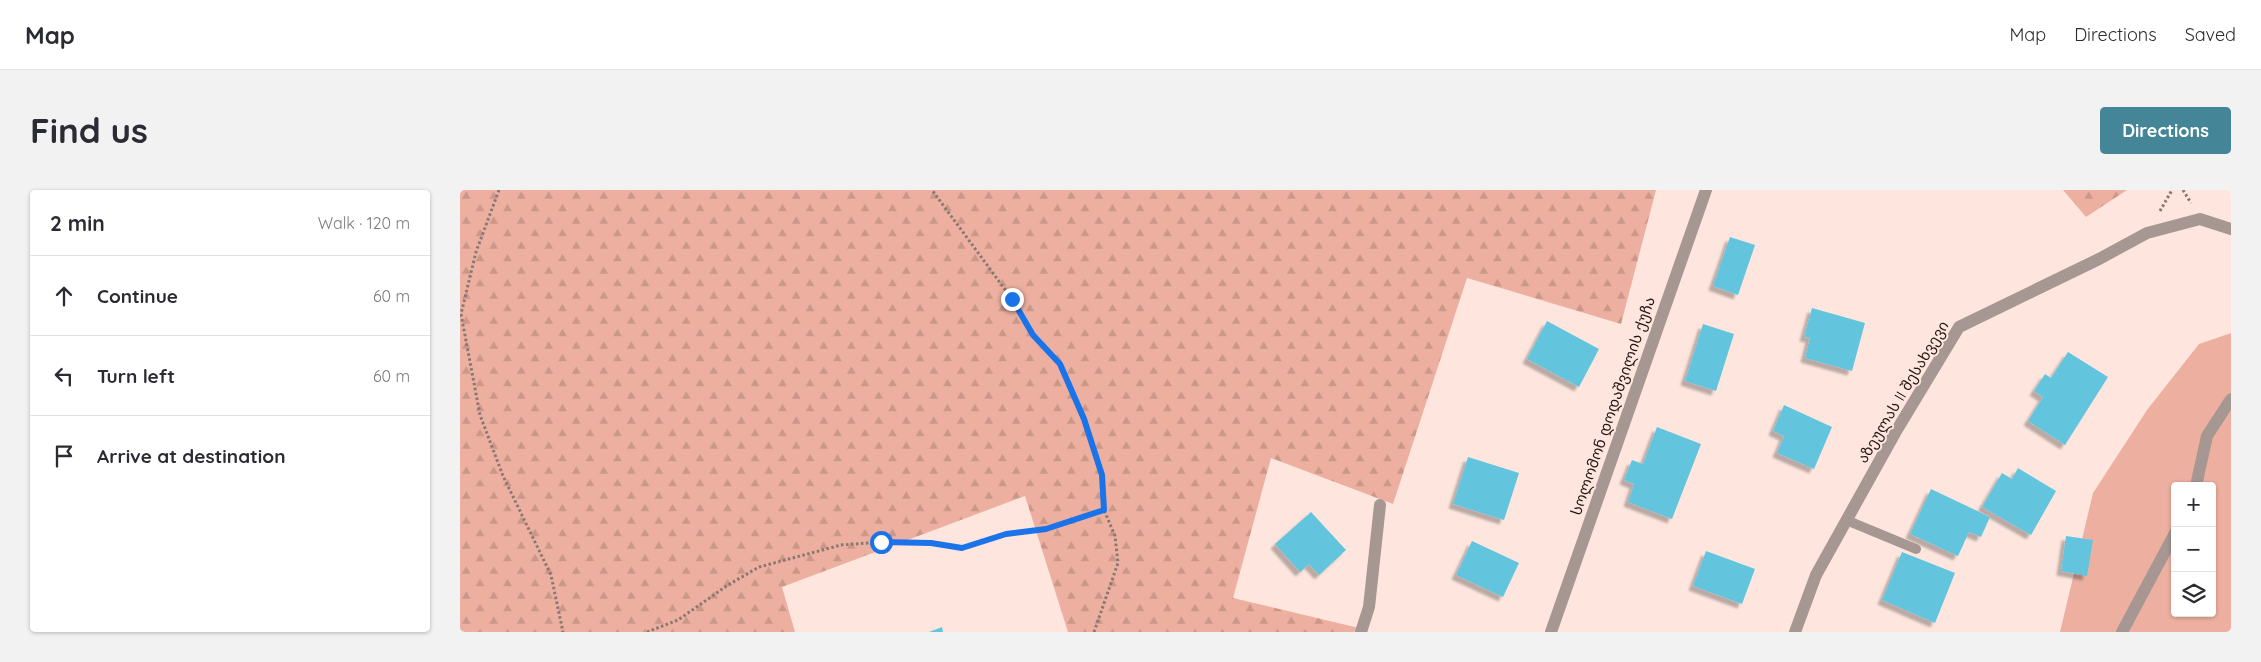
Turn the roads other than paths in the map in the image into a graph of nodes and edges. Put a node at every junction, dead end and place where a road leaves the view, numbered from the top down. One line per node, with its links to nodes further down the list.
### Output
1 (1706, 190): 10 (street, სოლომონ დოდაშვილის ქუჩა)
2 (2231, 229): 6 (street, აზეულას II შესახვევი)
3 (2231, 400): 4 (street)
4 (2197, 482)
5 (1380, 505): 9 (street)
6 (1846, 520): 8 (lane); 11 (street, აზეულას II შესახვევი)
7 (2171, 540): 12 (street)
8 (1916, 549)
9 (1361, 632)
10 (1552, 632)
11 (1795, 632)
12 (2122, 632)

